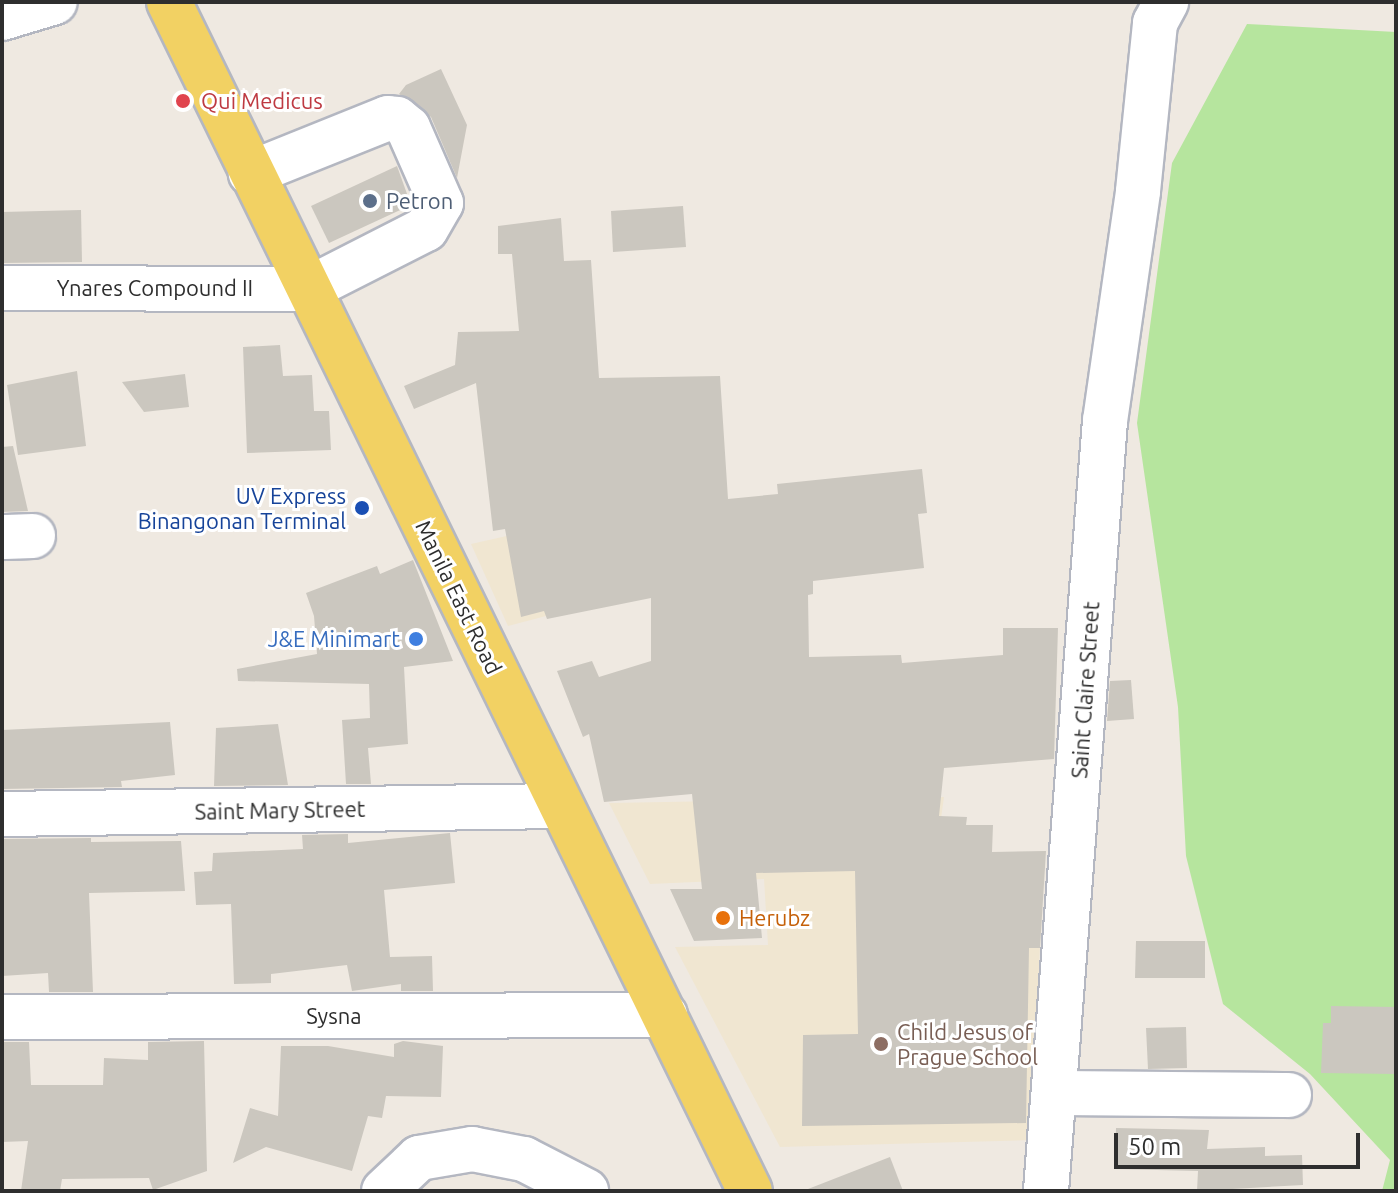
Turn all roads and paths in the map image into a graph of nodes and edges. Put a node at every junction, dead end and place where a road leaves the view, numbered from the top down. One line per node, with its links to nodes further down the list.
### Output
1 (55, 2): 4 (street)
2 (169, 2): 5 (main road, Manila East Road)
3 (1166, 2): 12 (street, Saint Claire Street)
4 (2, 18)
5 (251, 173): 7 (main road, Manila East Road); 7 (street)
6 (2, 288): 7 (street, Ynares Compound II)
7 (308, 289): 8 (main road, Manila East Road)
8 (559, 806): 9 (street, Saint Mary Street); 10 (main road, Manila East Road)
9 (2, 814)
10 (665, 1015): 11 (street, Sysna); 16 (main road, Manila East Road)
11 (2, 1017)
12 (1054, 1093): 13 (street); 17 (street, Saint Claire Street)
13 (1289, 1095)
14 (384, 1191): 15 (street)
15 (586, 1191)
16 (750, 1191)
17 (1046, 1191)

